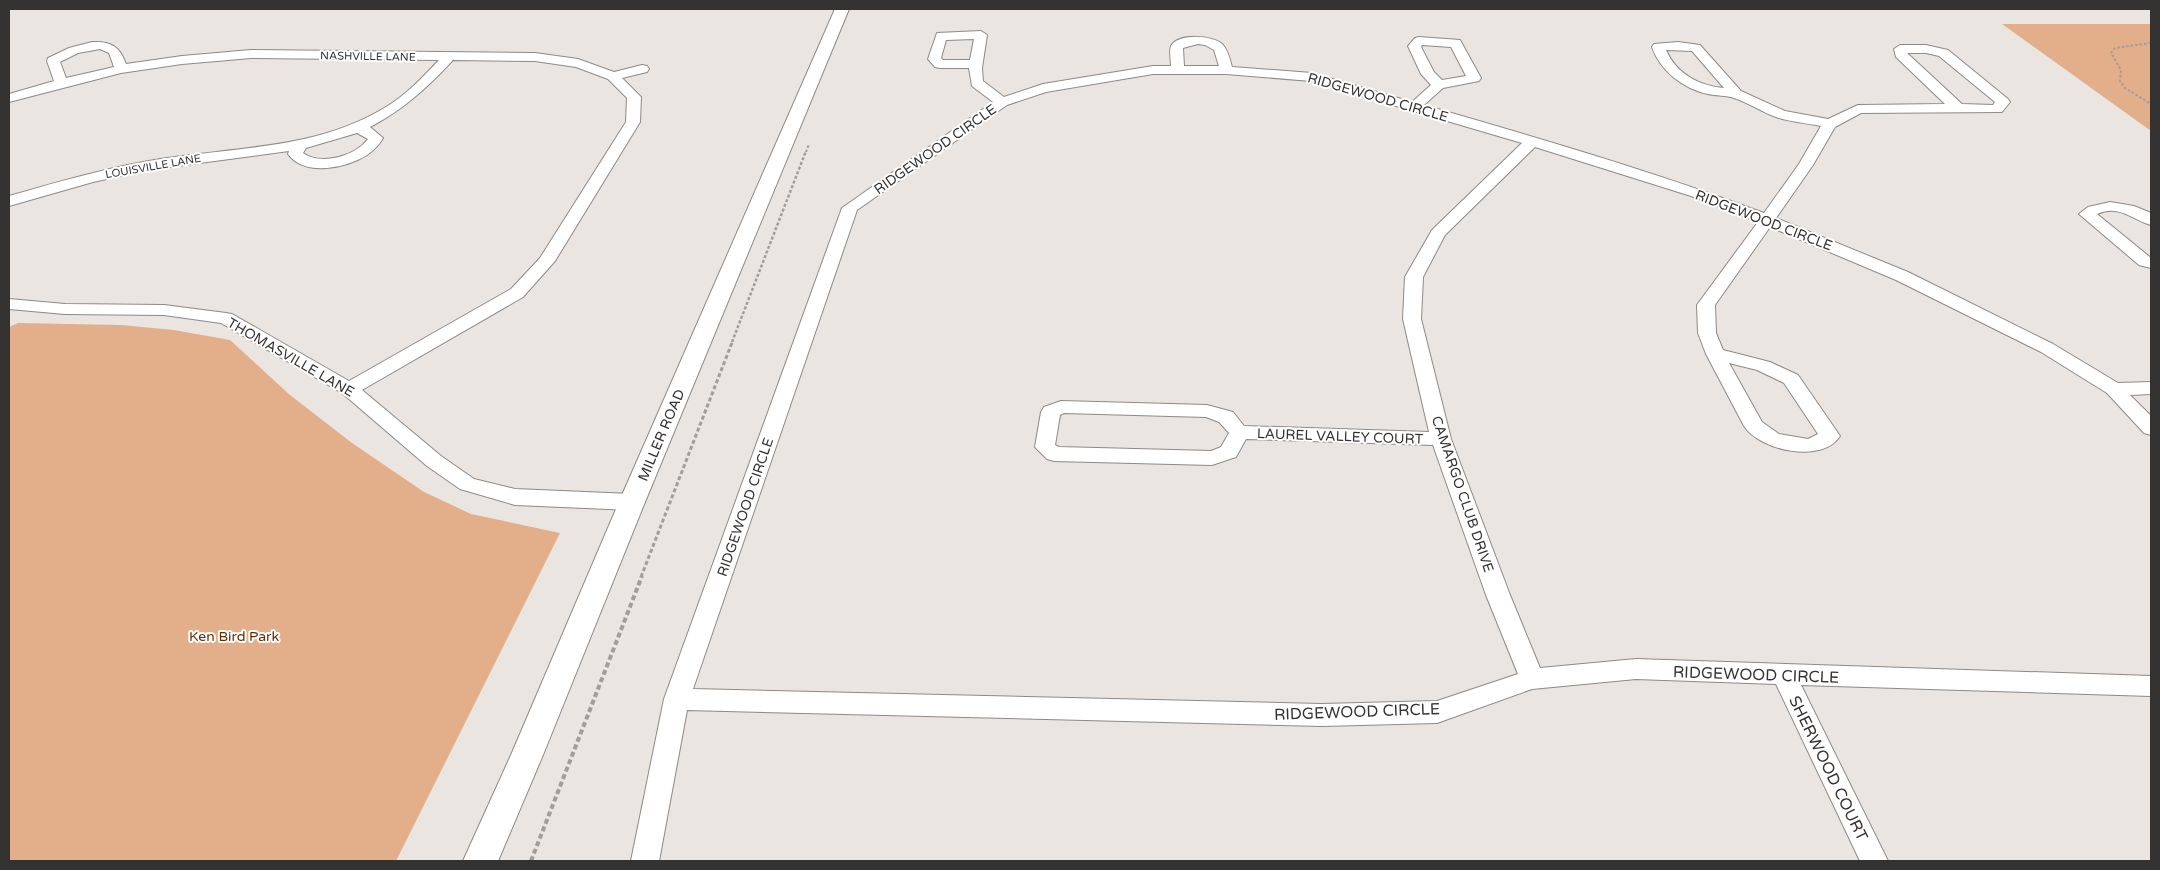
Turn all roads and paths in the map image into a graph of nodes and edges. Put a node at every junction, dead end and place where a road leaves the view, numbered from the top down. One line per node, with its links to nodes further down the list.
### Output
1 (842, 9): 35 (street, MILLER ROAD)
2 (2151, 43): 15 (path)
3 (450, 56): 5 (street, NASHVILLE LANE); 9 (street, NASHVILLE LANE); 19 (street, LOUISVILLE LANE)
4 (976, 64): 14 (street)
5 (121, 69): 10 (street, NASHVILLE LANE); 10 (street)
6 (642, 69): 9 (street)
7 (1178, 70): 8 (street, RIDGEWOOD CIRCLE); 8 (street); 14 (street, RIDGEWOOD CIRCLE)
8 (1226, 70): 16 (street, RIDGEWOOD CIRCLE)
9 (613, 76): 29 (street, NASHVILLE LANE)
10 (61, 83): 13 (street, NASHVILLE LANE)
11 (1439, 85): 11 (street); 16 (street)
12 (1736, 94): 12 (street); 18 (street)
13 (9, 98)
14 (1002, 102): 39 (street, RIDGEWOOD CIRCLE)
15 (2151, 104)
16 (1414, 106): 21 (street, RIDGEWOOD CIRCLE)
17 (1958, 108): 17 (street); 18 (street)
18 (1830, 124): 24 (street)
19 (356, 128): 22 (street, LOUISVILLE LANE); 22 (street)
20 (812, 138): 41 (path)
21 (1532, 141): 24 (street, RIDGEWOOD CIRCLE); 34 (street, CAMARGO CLUB DRIVE)
22 (300, 145): 23 (street, LOUISVILLE LANE)
23 (9, 201)
24 (1768, 220): 28 (street); 31 (street, RIDGEWOOD CIRCLE)
25 (2151, 220): 26 (street)
26 (2151, 263)
27 (9, 304): 29 (street, THOMASVILLE LANE)
28 (1715, 354): 28 (street)
29 (349, 388): 35 (street, THOMASVILLE LANE)
30 (2151, 388): 31 (street)
31 (2114, 389): 32 (street, RIDGEWOOD CIRCLE)
32 (2151, 428)
33 (1239, 432): 33 (street, LAUREL VALLEY COURT); 34 (street, LAUREL VALLEY COURT)
34 (1441, 439): 37 (street, CAMARGO CLUB DRIVE)
35 (632, 502): 40 (street, MILLER ROAD)
36 (1784, 675): 37 (street, RIDGEWOOD CIRCLE); 38 (street, RIDGEWOOD CIRCLE); 43 (street, SHERWOOD COURT)
37 (1532, 679): 39 (street, RIDGEWOOD CIRCLE)
38 (2151, 686)
39 (677, 699): 42 (street, RIDGEWOOD CIRCLE)
40 (480, 861)
41 (531, 861)
42 (645, 861)
43 (1874, 861)

